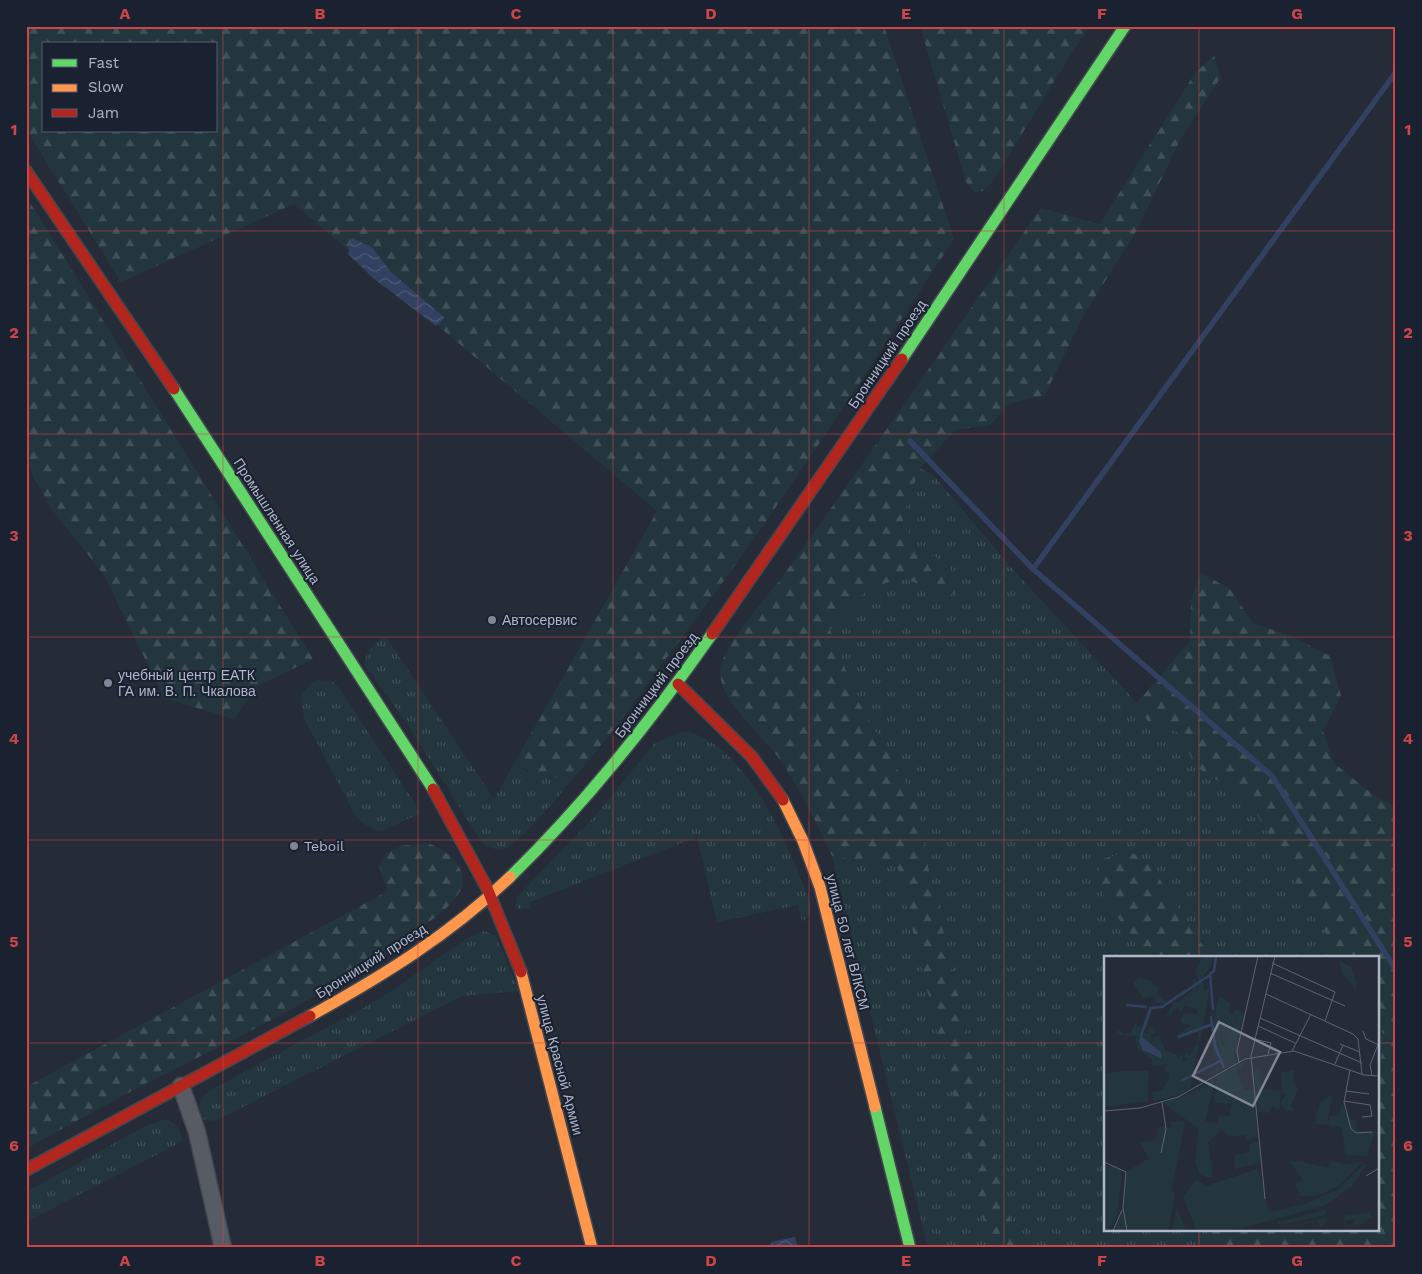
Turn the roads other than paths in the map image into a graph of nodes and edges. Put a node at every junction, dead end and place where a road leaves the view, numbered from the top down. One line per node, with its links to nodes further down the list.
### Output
1 (1124, 26): 3 (street, Бронницкий проезд)
2 (26, 171): 4 (street, Промышленная улица)
3 (678, 684): 4 (street, Бронницкий проезд); 9 (street, улица 50 лет ВЛКСМ)
4 (489, 894): 5 (street, Бронницкий проезд); 8 (street, улица Красной Армии)
5 (181, 1086): 6 (street, Бронницкий проезд); 7 (street)
6 (26, 1170)
7 (223, 1248)
8 (592, 1248)
9 (910, 1248)

